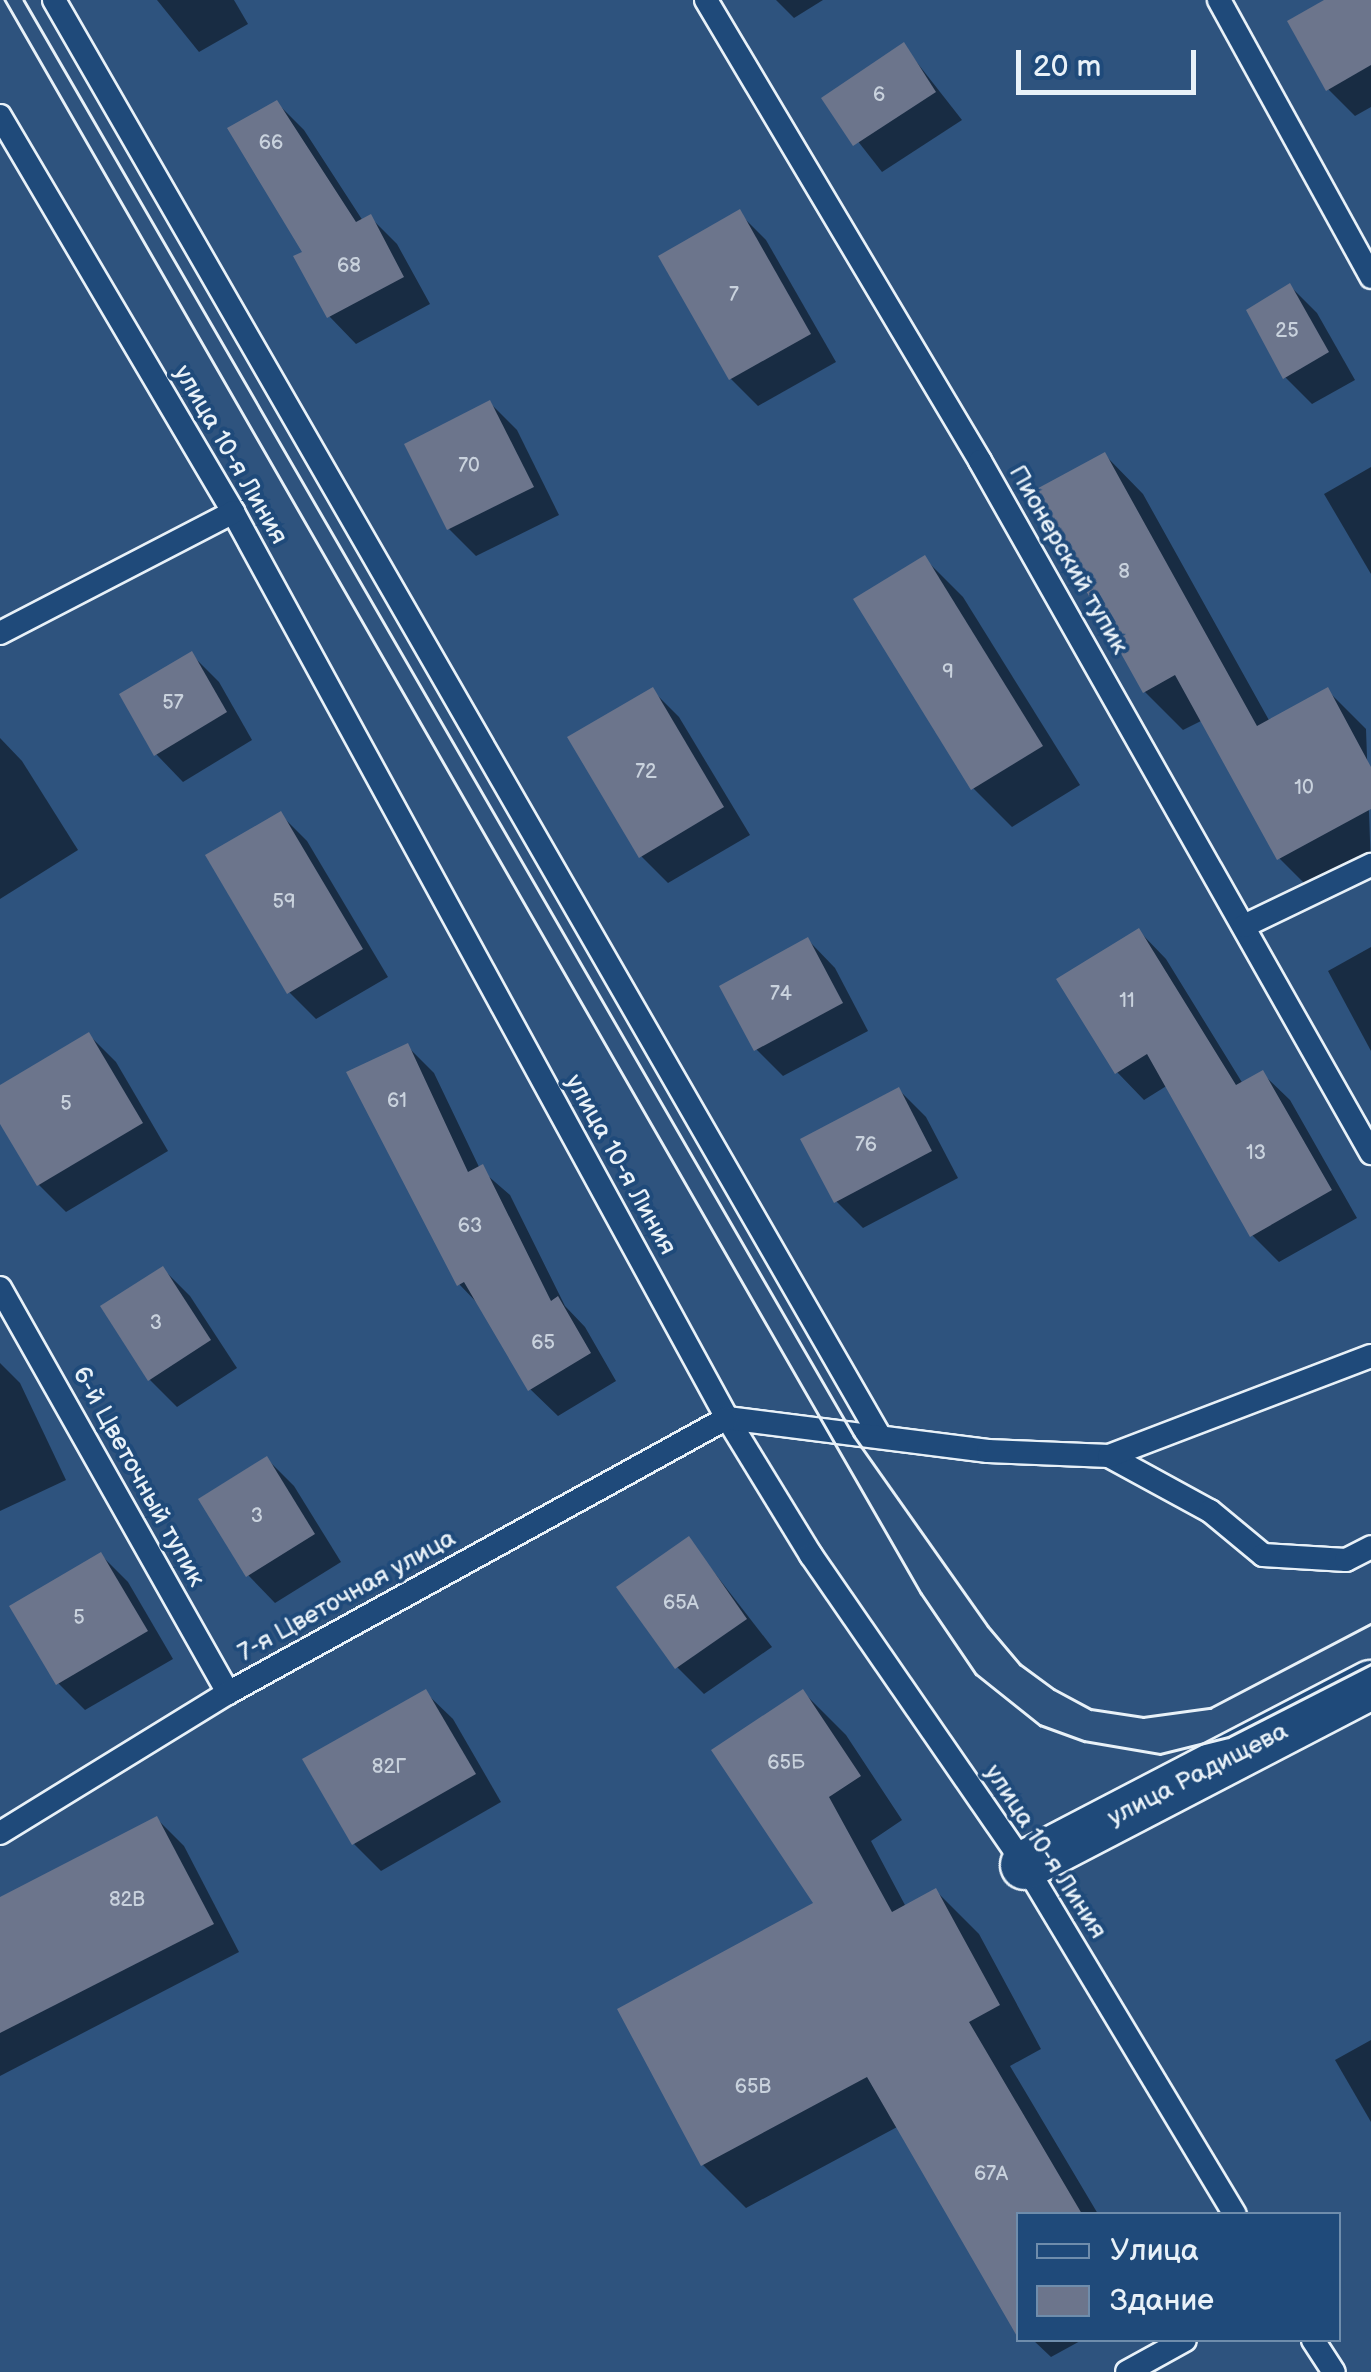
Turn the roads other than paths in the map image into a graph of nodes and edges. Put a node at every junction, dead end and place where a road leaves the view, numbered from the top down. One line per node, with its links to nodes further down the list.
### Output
1 (54, 0): 14 (lane)
2 (706, 0): 9 (lane, Пионерский тупик)
3 (1219, 0): 5 (lane)
4 (0, 116): 6 (lane, улица 10-я Линия)
5 (1371, 277)
6 (234, 512): 7 (lane); 13 (lane, улица 10-я Линия)
7 (0, 633)
8 (1371, 864): 9 (lane)
9 (1244, 926): 10 (lane, Пионерский тупик)
10 (1371, 1153)
11 (0, 1288): 18 (lane, 6-й Цветочный тупик)
12 (1371, 1356): 15 (lane)
13 (727, 1418): 14 (lane); 18 (lane, 7-я Цветочная улица); 20 (lane, улица 10-я Линия)
14 (878, 1432): 15 (lane)
15 (1109, 1456): 16 (lane)
16 (1371, 1547)
17 (1371, 1685): 20 (street, улица Радищева)
18 (228, 1693): 19 (lane, 7-я Цветочная улица)
19 (0, 1833)
20 (1026, 1865): 21 (lane, улица 10-я Линия)
21 (1234, 2212)
22 (1181, 2342): 24 (lane)
23 (1314, 2342): 25 (lane)
24 (1127, 2372)
25 (1334, 2372)

